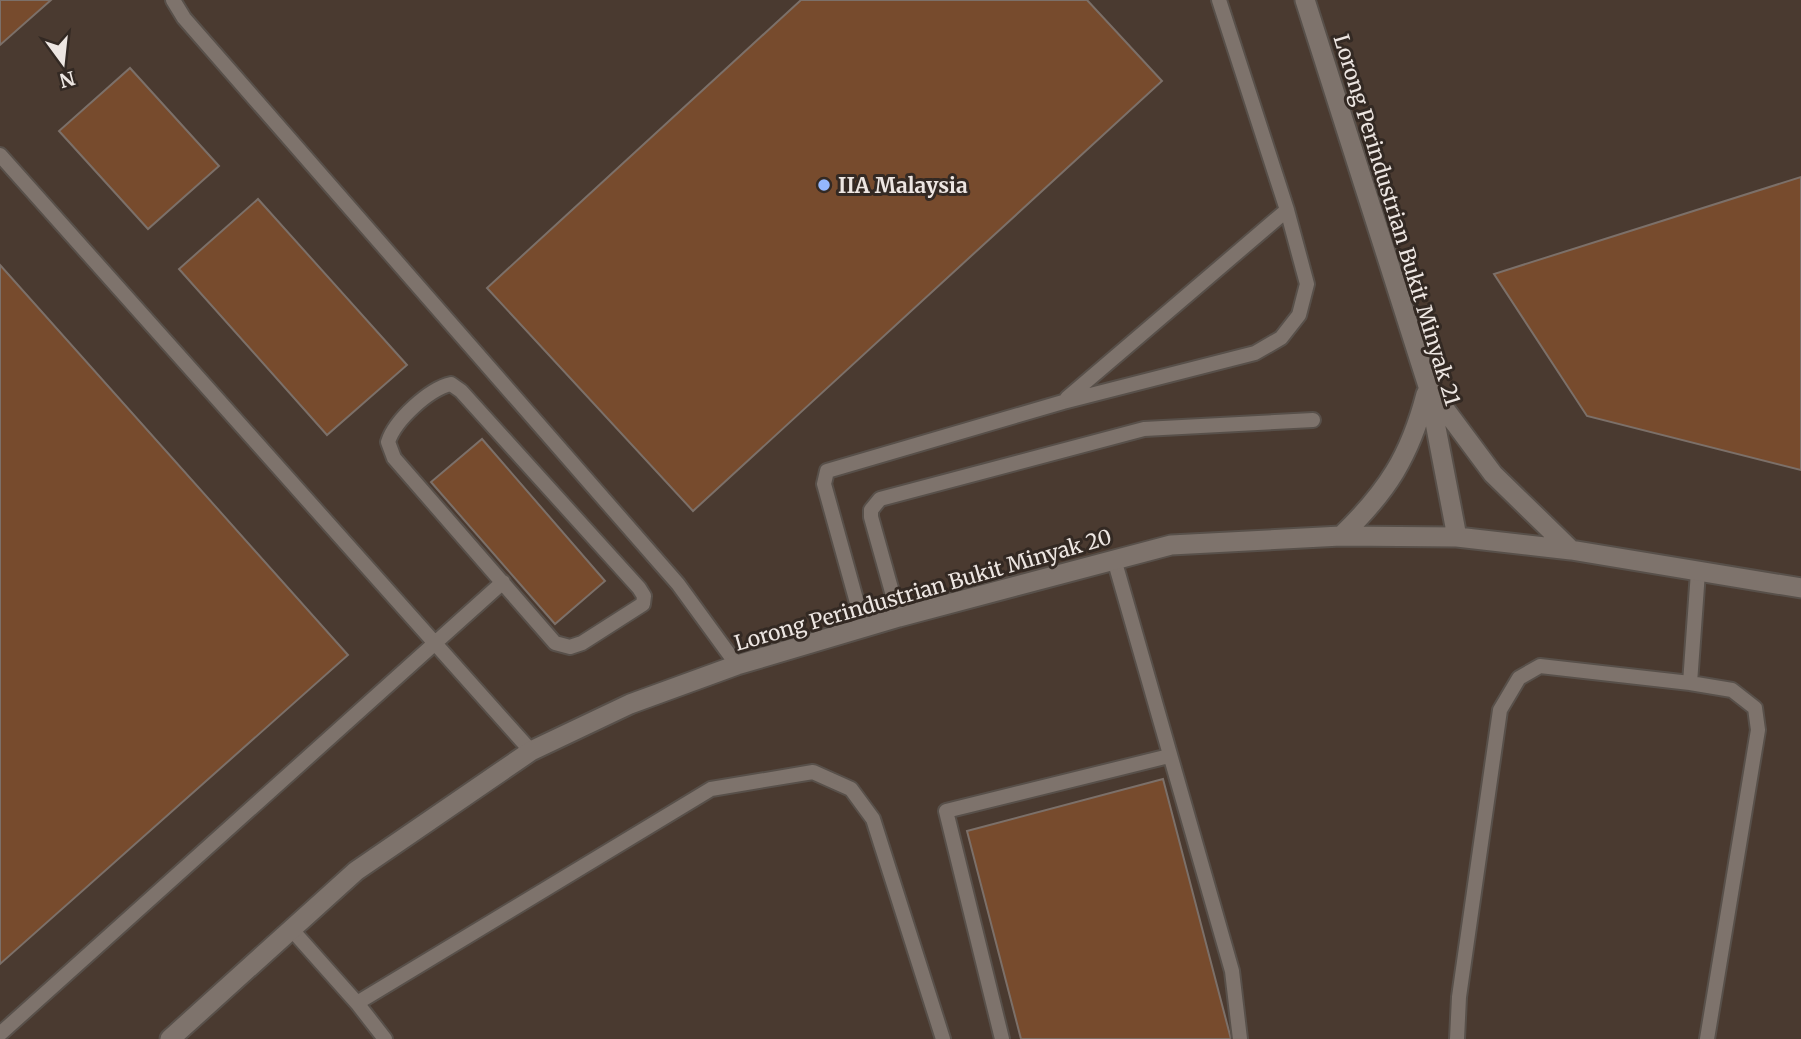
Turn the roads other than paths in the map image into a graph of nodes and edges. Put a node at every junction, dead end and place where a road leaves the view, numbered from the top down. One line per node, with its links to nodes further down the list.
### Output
1 (173, 0): 19 (lane)
2 (1219, 0): 5 (lane)
3 (1305, 0): 6 (street, Lorong Perindustrian Bukit Minyak 21)
4 (0, 155): 18 (lane)
5 (1287, 210): 7 (lane); 7 (lane)
6 (1427, 386): 9 (street); 10 (street, Lorong Perindustrian Bukit Minyak 21); 11 (street)
7 (1063, 402): 17 (lane)
8 (1313, 420): 16 (lane)
9 (1341, 536): 10 (street, Lorong Perindustrian Bukit Minyak 20); 12 (street, Lorong Perindustrian Bukit Minyak 20)
10 (1457, 537): 11 (street, Lorong Perindustrian Bukit Minyak 20)
11 (1571, 551): 13 (street, Lorong Perindustrian Bukit Minyak 20)
12 (1114, 559): 16 (street, Lorong Perindustrian Bukit Minyak 20); 22 (lane)
13 (1698, 572): 15 (street, Lorong Perindustrian Bukit Minyak 20); 20 (lane)
14 (503, 582): 14 (lane); 18 (lane)
15 (1801, 589)
16 (899, 617): 17 (street, Lorong Perindustrian Bukit Minyak 20)
17 (864, 628): 19 (street, Lorong Perindustrian Bukit Minyak 20)
18 (436, 643): 21 (lane); 25 (lane)
19 (737, 665): 21 (street, Lorong Perindustrian Bukit Minyak 20)
20 (1690, 682): 31 (lane); 32 (lane)
21 (531, 751): 23 (street, Lorong Perindustrian Bukit Minyak 20)
22 (1168, 756): 29 (lane); 30 (lane)
23 (293, 930): 24 (lane); 26 (street, Lorong Perindustrian Bukit Minyak 20)
24 (357, 1003): 27 (lane); 28 (lane)
25 (0, 1034)
26 (170, 1039)
27 (385, 1039)
28 (943, 1039)
29 (1002, 1039)
30 (1240, 1039)
31 (1457, 1039)
32 (1707, 1039)

